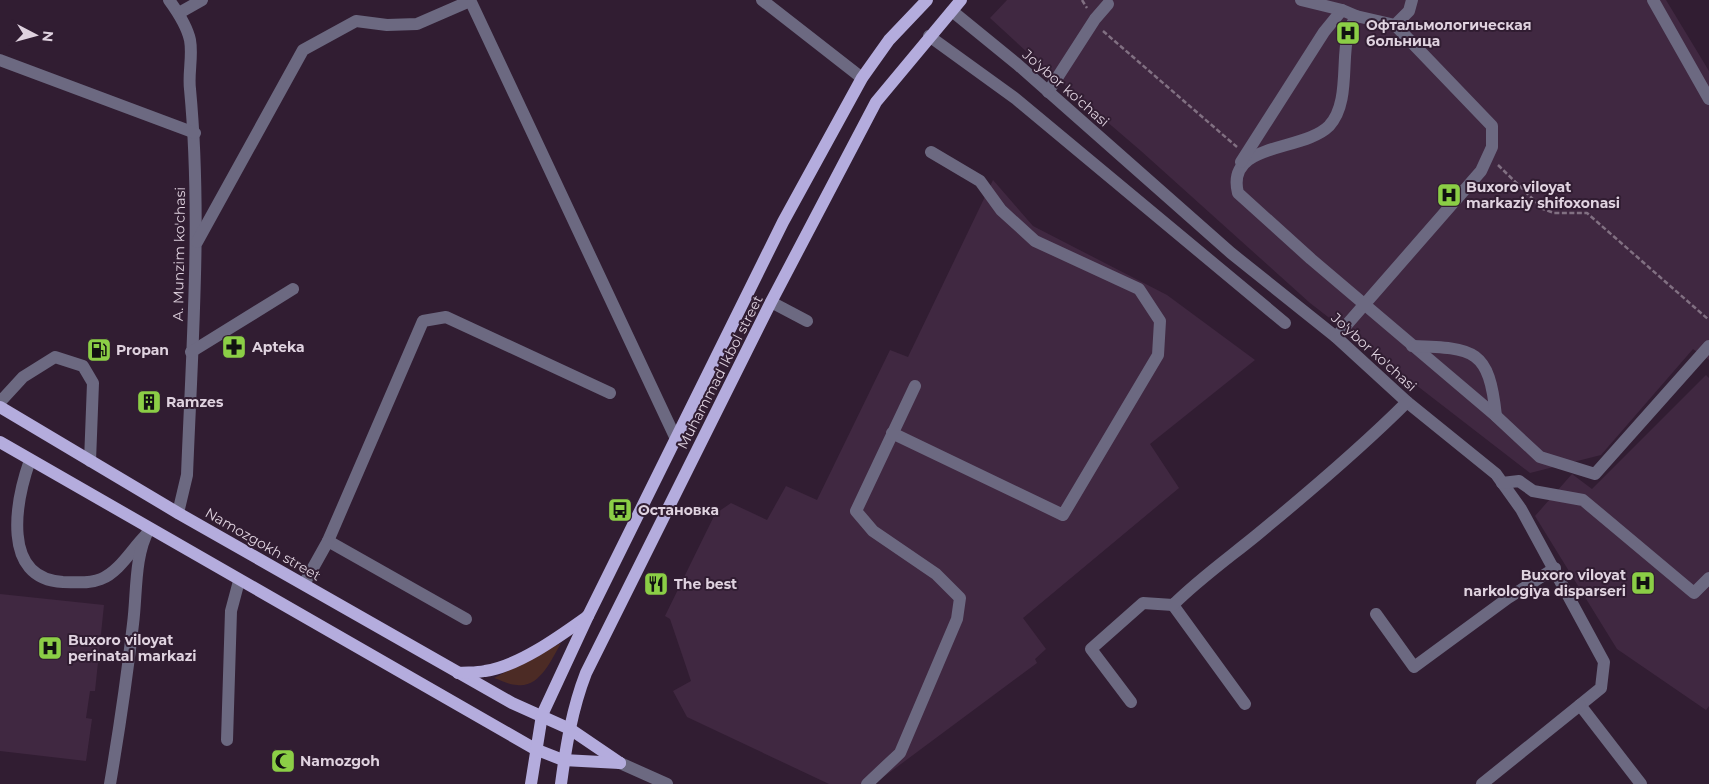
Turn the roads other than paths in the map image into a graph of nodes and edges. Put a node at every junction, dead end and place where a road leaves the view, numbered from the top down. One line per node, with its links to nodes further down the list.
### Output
1 (169, 0): 13 (street, A. Munzim ko'chasi)
2 (202, 0): 13 (street)
3 (762, 0): 18 (street)
4 (927, 0): 18 (main road, Muhammad Ikbol street)
5 (961, 0): 12 (main road, Muhammad Ikbol street)
6 (1301, 0): 11 (street)
7 (1412, 0): 15 (street)
8 (1653, 0): 20 (street)
9 (470, 1): 24 (street); 41 (street)
10 (1108, 4): 19 (street)
11 (1342, 10): 14 (street); 23 (street)
12 (952, 11): 16 (main road, Muhammad Ikbol street); 19 (street, Jo'ybor ko'chasi)
13 (178, 13): 21 (street, A. Munzim ko'chasi)
14 (1356, 16): 15 (street); 23 (street)
15 (1395, 25): 27 (street)
16 (930, 36): 26 (main road, Muhammad Ikbol street); 29 (street)
17 (0, 60): 21 (street)
18 (862, 78): 41 (main road, Muhammad Ikbol street)
19 (1048, 92): 30 (street, Jo'ybor ko'chasi)
20 (1709, 99)
21 (195, 132): 24 (street, A. Munzim ko'chasi)
22 (930, 152): 40 (street)
23 (1238, 169): 27 (street)
24 (196, 244): 33 (street, A. Munzim ko'chasi)
25 (293, 289): 33 (street)
26 (771, 302): 28 (street); 62 (main road, Muhammad Ikbol street)
27 (1364, 305): 30 (street); 31 (street)
28 (807, 321)
29 (1285, 322)
30 (1336, 337): 37 (street, Jo'ybor ko'chasi)
31 (1412, 346): 39 (street); 39 (street)
32 (1709, 346): 39 (street)
33 (192, 352): 46 (street, A. Munzim ko'chasi)
34 (915, 386): 40 (street)
35 (610, 393): 48 (street)
36 (0, 402): 44 (street)
37 (1407, 402): 45 (street, Jo'ybor ko'chasi); 53 (street)
38 (0, 407): 44 (main road, Namozgokh street)
39 (1496, 416)
40 (892, 433): 71 (street)
41 (676, 439): 55 (main road, Muhammad Ikbol street)
42 (0, 442): 43 (main road)
43 (30, 460): 47 (main road); 47 (street)
44 (90, 461): 46 (main road, Namozgokh street)
45 (1502, 483): 49 (street, Jo'ybor ko'chasi); 50 (street)
46 (178, 513): 52 (main road, Namozgokh street)
47 (147, 533): 51 (main road); 67 (street)
48 (328, 541): 52 (street); 56 (street)
49 (1555, 568): 54 (street); 60 (street, Jo'ybor ko'chasi)
50 (1709, 578)
51 (239, 581): 63 (street); 64 (main road)
52 (304, 584): 57 (main road, Namozgokh street)
53 (1173, 605): 58 (street); 59 (street)
54 (1376, 614)
55 (588, 616): 57 (main road); 61 (main road, Muhammad Ikbol street)
56 (466, 619)
57 (458, 673): 61 (main road, Namozgokh street)
58 (1131, 702)
59 (1245, 704)
60 (1580, 705): 72 (street, Jo'ybor ko'chasi); 73 (street)
61 (542, 715): 62 (main road, Namozgokh street); 64 (main road, Muhammad Ikbol street)
62 (570, 729): 65 (main road, Muhammad Ikbol street); 66 (main road, Namozgokh street)
63 (227, 740)
64 (535, 749): 65 (main road); 68 (main road, Muhammad Ikbol street)
65 (563, 760): 66 (main road); 69 (main road, Muhammad Ikbol street)
66 (620, 762): 70 (street)
67 (110, 784)
68 (531, 784)
69 (561, 784)
70 (666, 784)
71 (867, 784)
72 (1482, 784)
73 (1641, 784)

